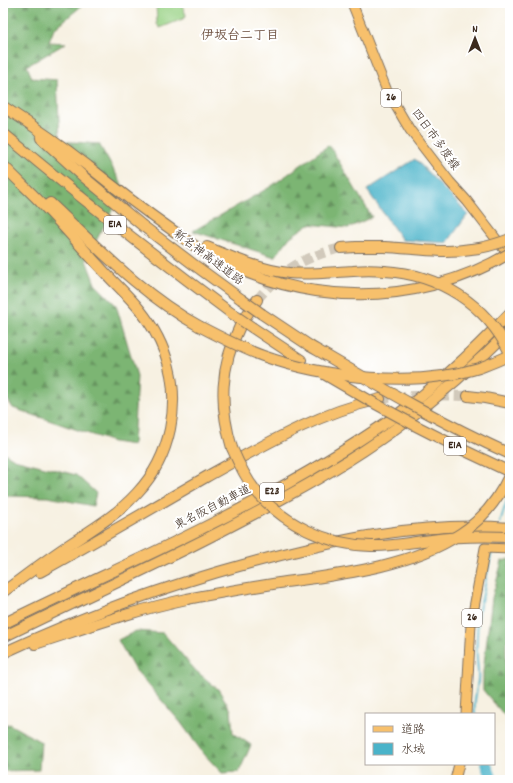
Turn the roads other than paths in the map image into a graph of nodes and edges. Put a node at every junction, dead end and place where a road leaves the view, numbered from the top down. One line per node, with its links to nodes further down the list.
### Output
1 (352, 3): 10 (main road, 四日市多度線 / 26)
2 (3, 106): 6 (highway); 18 (highway, 新名神高速道路 / E1A, bridge)
3 (3, 132): 19 (highway, E1A, bridge)
4 (3, 160): 14 (highway, bridge)
5 (3, 165): 23 (highway)
6 (173, 231): 9 (highway, bridge); 14 (highway, bridge)
7 (510, 239): 8 (highway, bridge)
8 (341, 248)
9 (510, 253)
10 (510, 257)
11 (257, 300): 21 (highway, bridge)
12 (510, 313): 24 (highway, 東名阪自動車道 / E23)
13 (510, 330): 25 (highway, 東名阪自動車道 / E23)
14 (510, 354)
15 (468, 396): 17 (highway)
16 (380, 399): 23 (highway)
17 (510, 403)
18 (510, 454)
19 (510, 473): 26 (highway, bridge)
20 (510, 528): 26 (highway, bridge)
21 (510, 537)
22 (510, 549): 27 (main road, 26)
23 (3, 592)
24 (3, 624)
25 (3, 637)
26 (3, 654)
27 (466, 713)
28 (459, 765): 29 (main road)
29 (455, 780)

